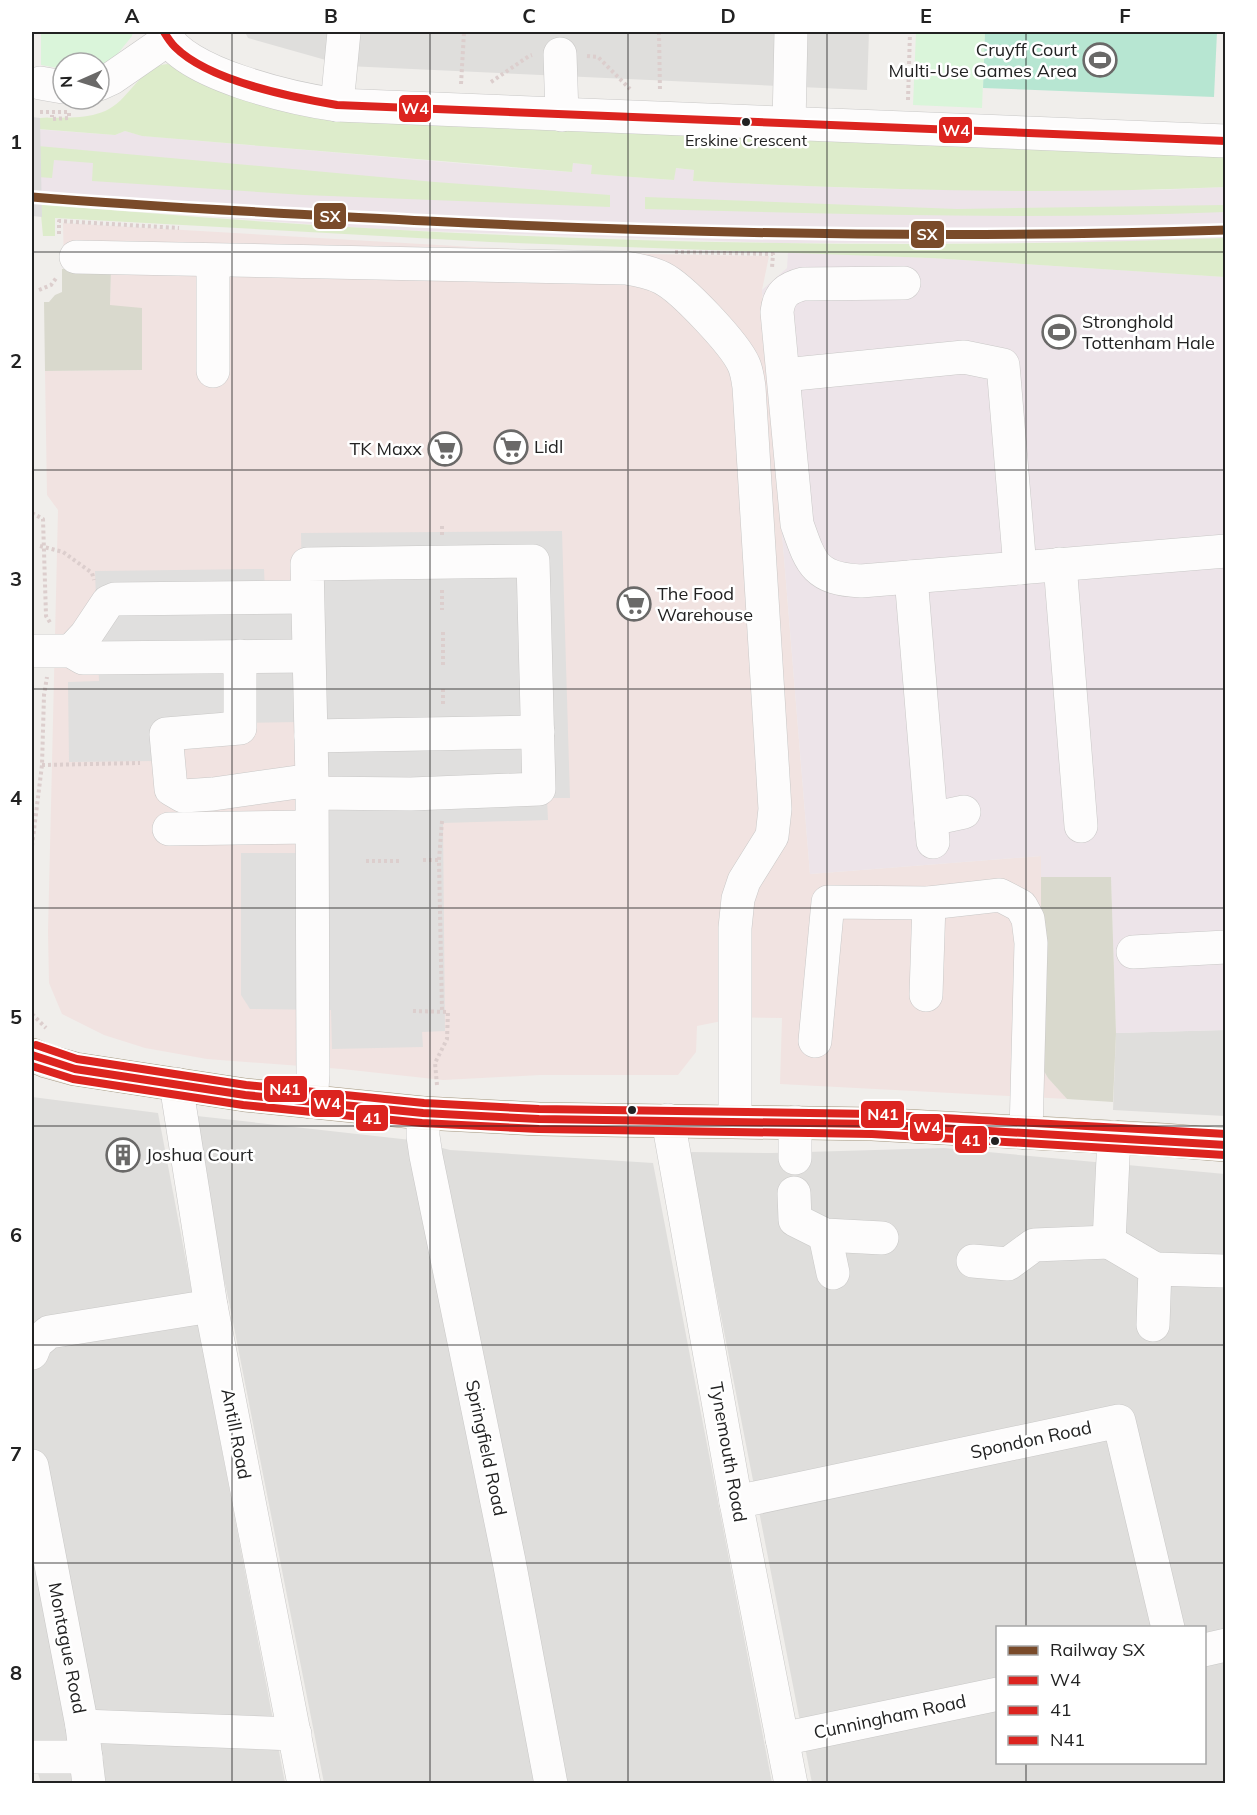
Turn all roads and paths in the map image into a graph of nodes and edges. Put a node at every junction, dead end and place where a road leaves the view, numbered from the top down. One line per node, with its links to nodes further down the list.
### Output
1 (344, 32): 9 (street)
2 (464, 32): 10 (path)
3 (791, 32): 12 (street)
4 (910, 32): 13 (path)
5 (166, 36): 7 (street); 9 (street)
6 (560, 54): 11 (street)
7 (111, 78)
8 (49, 99): 8 (path, bridge)
9 (337, 105): 10 (street)
10 (460, 111): 11 (street)
11 (562, 115): 12 (street)
12 (789, 124): 13 (street)
13 (907, 129): 14 (street)
14 (1226, 141)
15 (76, 257): 16 (street)
16 (213, 261): 18 (street); 60 (street)
17 (904, 283): 19 (street)
18 (213, 371)
19 (784, 375): 24 (street); 25 (street)
20 (32, 513): 21 (path)
21 (42, 546): 27 (path); 29 (path)
22 (1226, 551): 23 (street)
23 (1060, 564): 24 (street); 40 (street)
24 (1020, 568): 25 (street)
25 (911, 577): 39 (street)
26 (307, 597): 27 (street); 31 (street); 35 (street)
27 (100, 612): 29 (street); 32 (street)
28 (443, 632): 33 (path)
29 (52, 644): 32 (street)
30 (240, 656): 31 (street); 32 (street); 37 (street)
31 (308, 656): 36 (street)
32 (109, 658)
33 (443, 667)
34 (44, 695): 43 (path)
35 (538, 732): 36 (street); 37 (street)
36 (311, 736): 37 (street)
37 (312, 787): 41 (street)
38 (442, 811): 45 (path)
39 (964, 812)
40 (1081, 826)
41 (311, 827): 42 (street); 58 (street)
42 (169, 829)
43 (32, 846)
44 (423, 860): 45 (path)
45 (439, 860): 53 (path)
46 (366, 861): 47 (path)
47 (400, 861)
48 (929, 903): 51 (street); 54 (street); 62 (street)
49 (1226, 948): 50 (street)
50 (1133, 952)
51 (926, 995)
52 (413, 1011): 53 (path)
53 (442, 1012): 57 (path)
54 (815, 1041)
55 (32, 1055): 56 (main road)
56 (176, 1084): 58 (main road); 74 (street, Antill Road)
57 (430, 1100): 58 (main road); 59 (main road); 88 (street, Springfield Road)
58 (311, 1102)
59 (668, 1120): 60 (main road); 78 (street, Tynemouth Road)
60 (735, 1121): 61 (main road)
61 (795, 1122): 62 (main road); 65 (street)
62 (1026, 1132): 63 (main road)
63 (1114, 1137): 64 (main road); 69 (street)
64 (1226, 1145)
65 (795, 1158)
66 (794, 1193): 67 (street)
67 (825, 1235): 68 (street); 73 (street)
68 (882, 1239)
69 (1108, 1242): 70 (street); 71 (street)
70 (973, 1261)
71 (1155, 1269): 72 (street); 75 (street)
72 (1223, 1271)
73 (833, 1273)
74 (212, 1306): 76 (street); 83 (street, Antill Road)
75 (1153, 1325)
76 (32, 1353)
77 (32, 1466): 85 (street, Montague Road)
78 (736, 1502): 79 (street, Spondon Road); 84 (street, Tynemouth Road)
79 (1168, 1626)
80 (1226, 1645): 81 (street)
81 (1206, 1650)
82 (996, 1694): 84 (street, Cunningham Road)
83 (295, 1734): 85 (street, Montague Road); 87 (street, Antill Road)
84 (782, 1739): 89 (street, Tynemouth Road)
85 (86, 1756): 86 (street)
86 (32, 1757)
87 (304, 1784)
88 (551, 1784)
89 (791, 1784)

